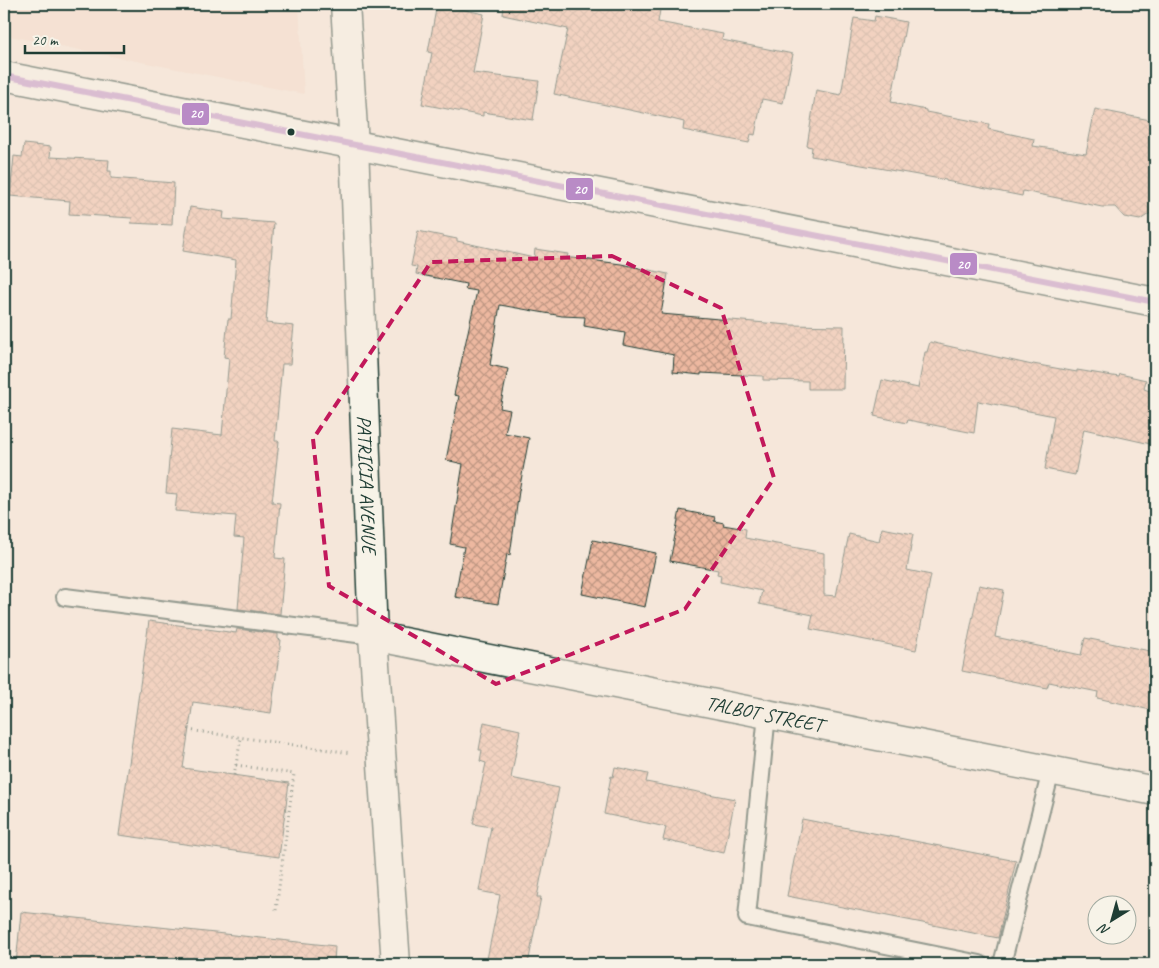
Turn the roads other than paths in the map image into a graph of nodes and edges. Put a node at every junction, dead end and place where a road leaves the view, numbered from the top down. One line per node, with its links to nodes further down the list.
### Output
1 (344, 4): 3 (street, PATRICIA AVENUE)
2 (4, 76): 3 (street)
3 (354, 145): 4 (street); 6 (street, PATRICIA AVENUE)
4 (1155, 302)
5 (65, 597): 6 (lane)
6 (373, 636): 7 (street, TALBOT STREET); 10 (street, PATRICIA AVENUE)
7 (768, 714): 8 (street, TALBOT STREET); 11 (lane)
8 (1051, 771): 9 (street, TALBOT STREET); 12 (lane)
9 (1155, 791)
10 (396, 964)
11 (980, 964)
12 (1002, 964)

